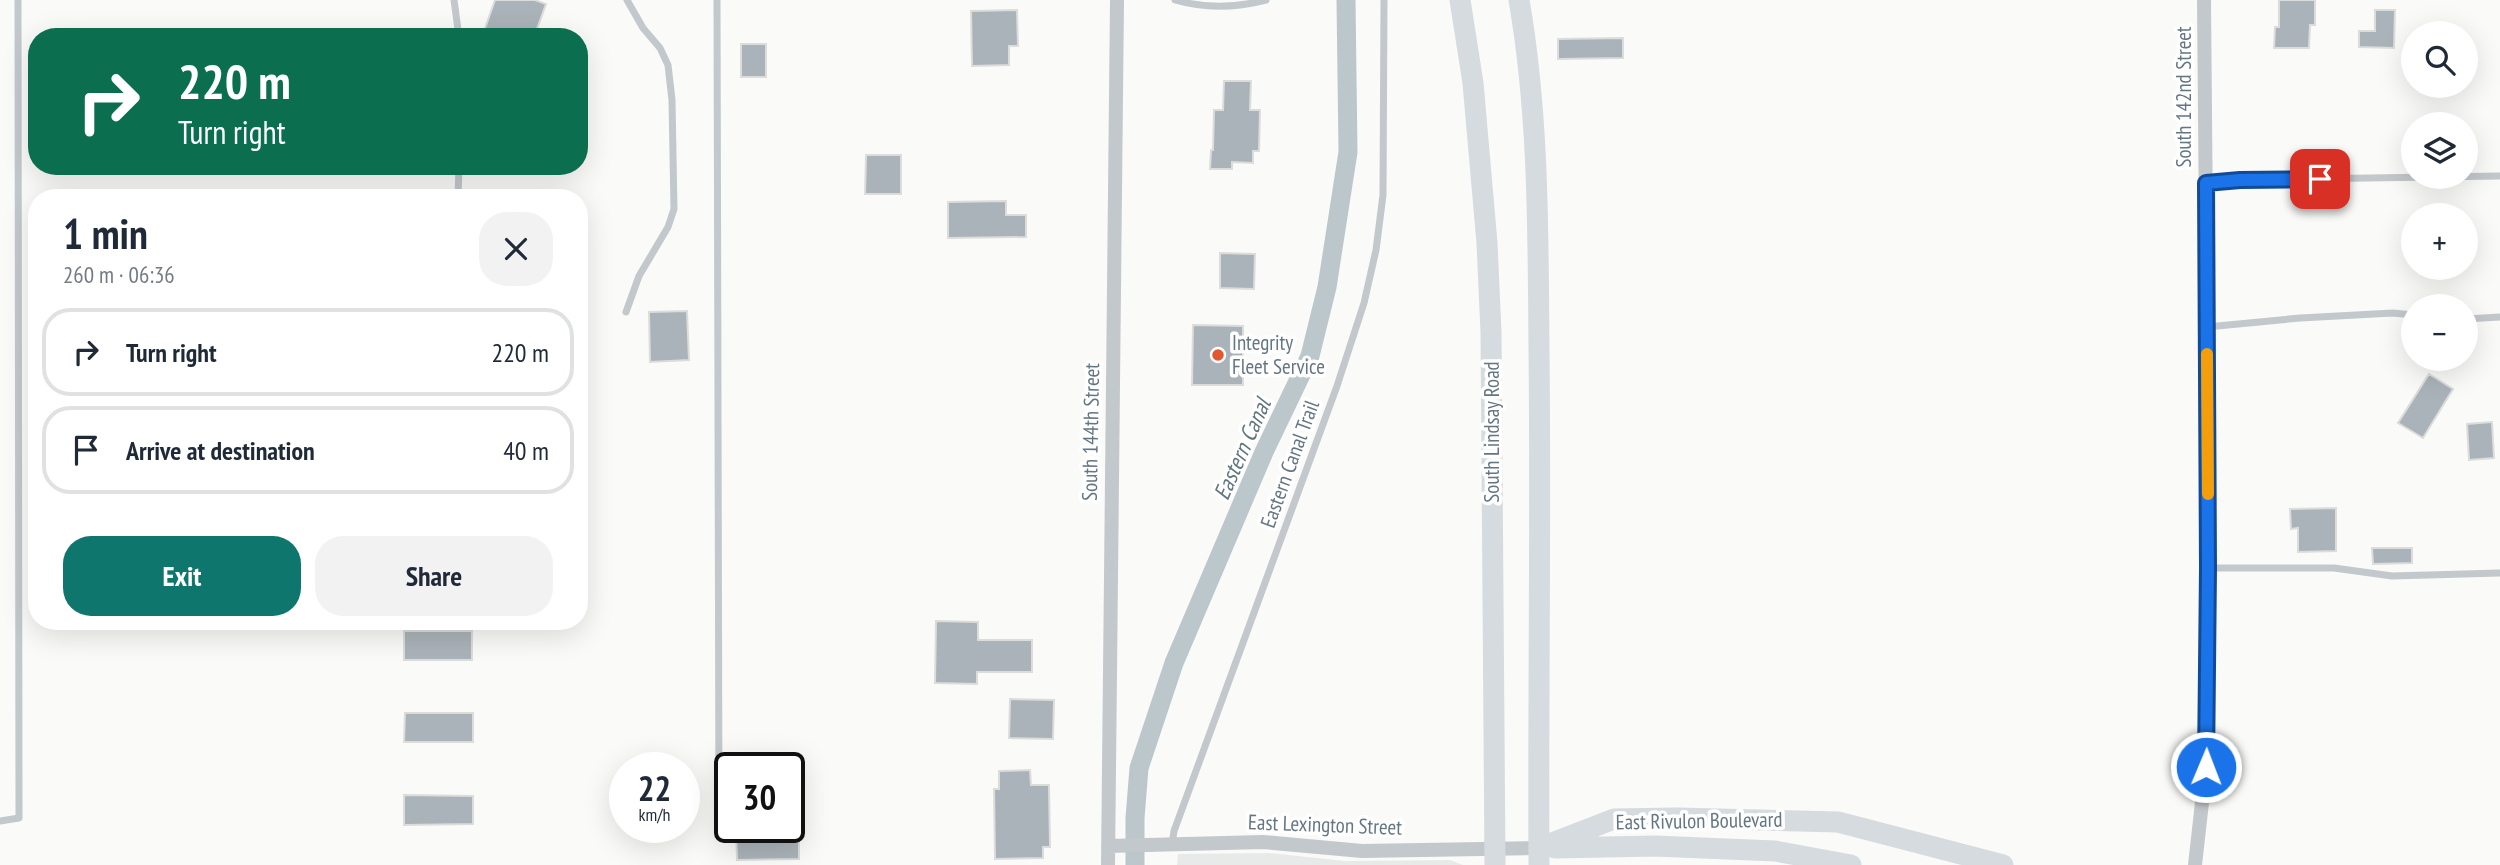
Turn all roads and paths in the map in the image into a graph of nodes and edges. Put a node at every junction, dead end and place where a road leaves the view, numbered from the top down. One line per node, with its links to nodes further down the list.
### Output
1 (18, 0): 23 (lane)
2 (454, 0): 12 (lane)
3 (627, 0): 15 (lane)
4 (717, 0): 22 (lane)
5 (1117, 0): 25 (street, South 144th Street)
6 (1175, 0): 7 (lane)
7 (1266, 0)
8 (1384, 0): 24 (lane, Eastern Canal Trail)
9 (1460, 0): 26 (main road, South Lindsay Road)
10 (1519, 0): 27 (main road)
11 (2204, 0): 14 (street, South 142nd Street)
12 (459, 28)
13 (2500, 176): 14 (lane)
14 (2206, 183): 19 (street, South 142nd Street)
15 (626, 312)
16 (2401, 314): 19 (lane)
17 (2500, 317): 18 (lane)
18 (2478, 318)
19 (2207, 327): 20 (street, South 142nd Street)
20 (2208, 568): 21 (lane); 31 (street, South 142nd Street)
21 (2500, 573)
22 (719, 752)
23 (0, 821)
24 (1166, 844): 25 (street, East Lexington Street); 26 (street, East Lexington Street)
25 (1115, 846): 28 (street, South 144th Street)
26 (1495, 857): 27 (street, East Lexington Street)
27 (1539, 857): 29 (main road, East Rivulon Boulevard); 30 (main road, East Rivulon Boulevard)
28 (1108, 865)
29 (1851, 865)
30 (2003, 865)
31 (2194, 865)

